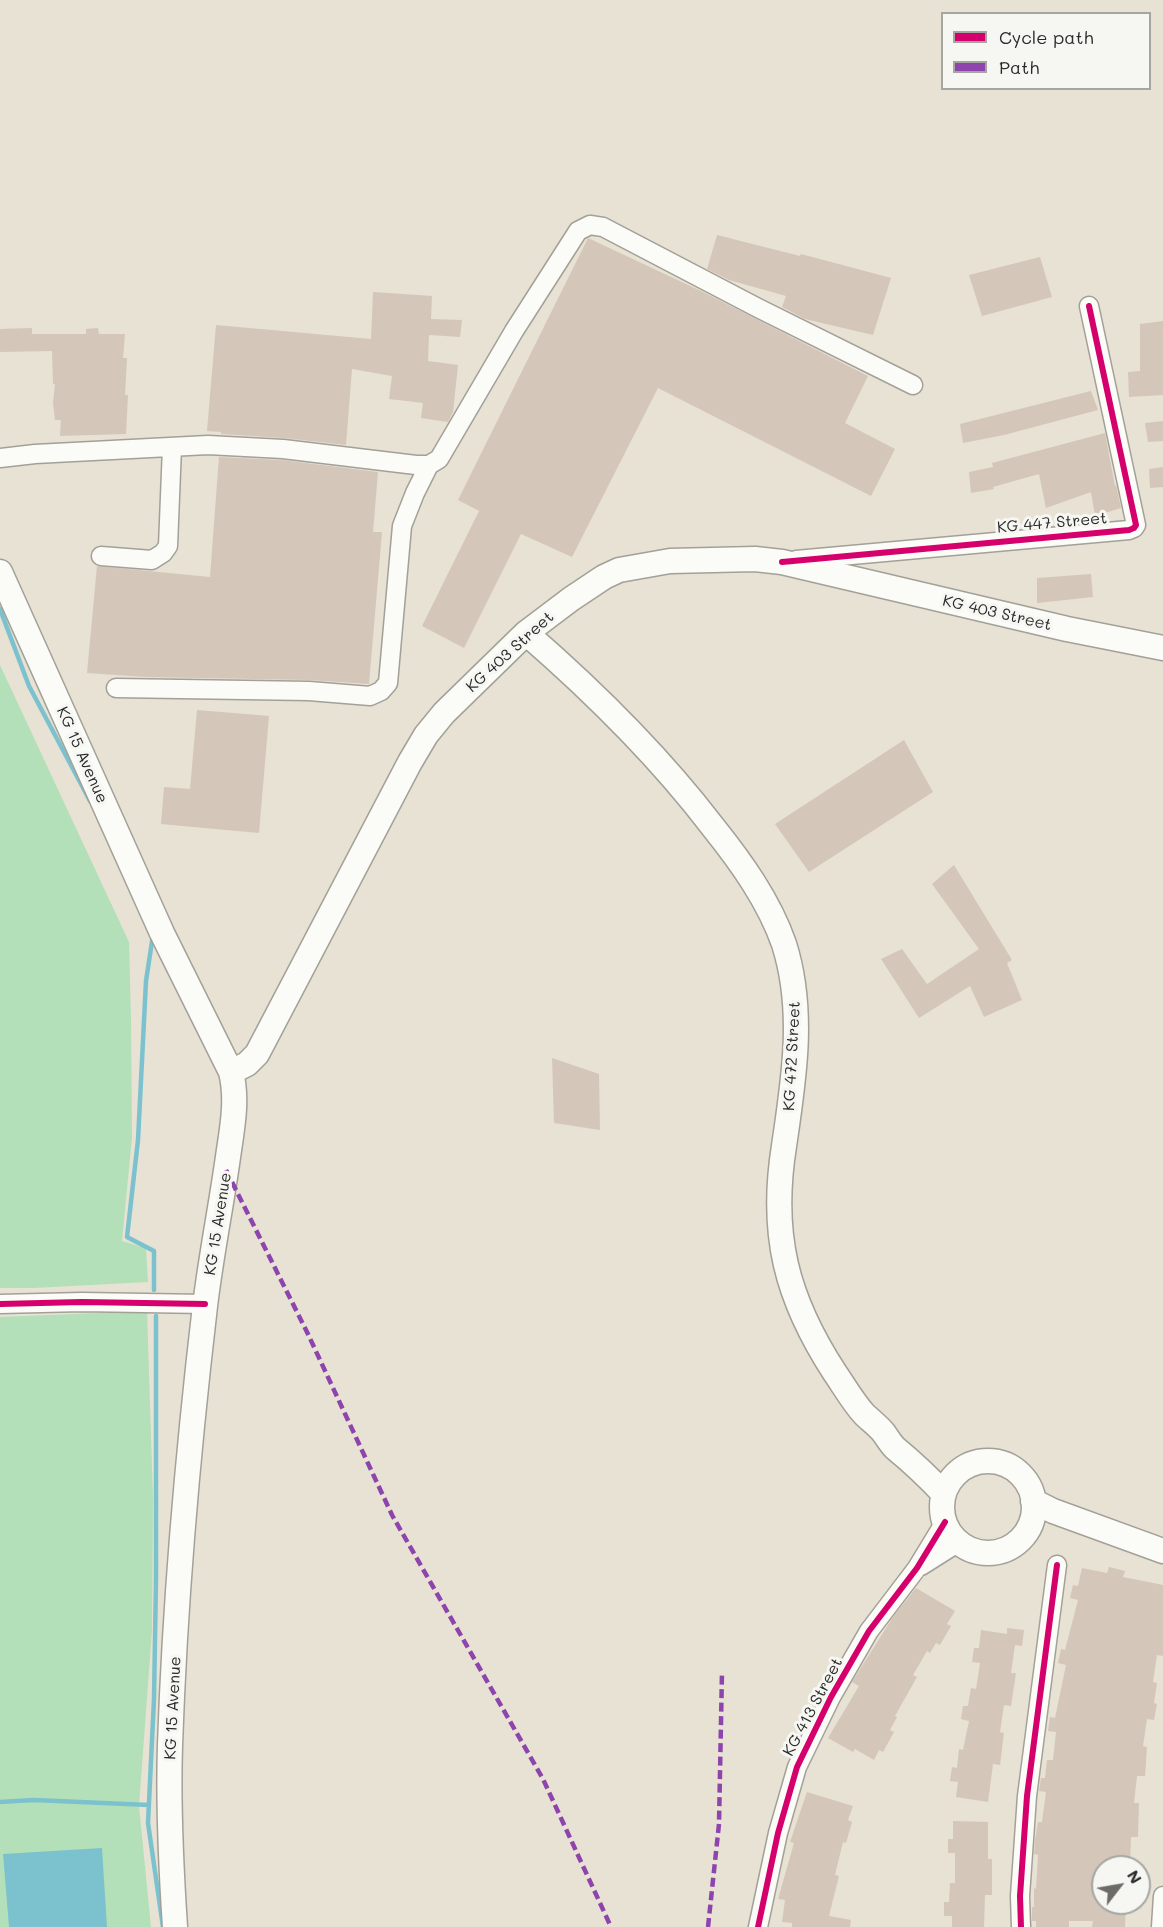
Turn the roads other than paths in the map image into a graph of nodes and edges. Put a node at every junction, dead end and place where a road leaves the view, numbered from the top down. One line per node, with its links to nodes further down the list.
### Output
1 (1089, 306): 7 (street, KG 447 Street)
2 (913, 385): 5 (street)
3 (172, 447): 4 (street); 5 (street); 6 (street)
4 (0, 458)
5 (429, 465): 11 (street)
6 (101, 556)
7 (782, 562): 9 (main road, KG 403 Street); 10 (main road, KG 403 Street)
8 (0, 572): 12 (main road, KG 15 Avenue)
9 (526, 633): 12 (main road, KG 403 Street); 15 (main road, KG 472 Street)
10 (1163, 648)
11 (116, 688)
12 (231, 1072): 14 (main road, KG 15 Avenue)
13 (0, 1304): 14 (street)
14 (205, 1304): 27 (main road, KG 15 Avenue)
15 (912, 1462): 16 (main road, KG 472 Street); 17 (main road, KG 472 Street)
16 (958, 1472): 17 (main road); 18 (main road)
17 (943, 1493): 20 (main road)
18 (1033, 1501): 19 (main road); 21 (main road)
19 (1064, 1515): 21 (main road); 23 (main road)
20 (945, 1522): 22 (main road); 25 (street, KG 413 Street)
21 (1029, 1527): 22 (main road)
22 (959, 1542): 25 (street, KG 413 Street)
23 (1163, 1551)
24 (1058, 1565): 29 (street)
25 (917, 1568): 28 (street, KG 413 Street)
26 (1163, 1896): 30 (street)
27 (175, 1927)
28 (758, 1927)
29 (1021, 1927)
30 (1161, 1927)

